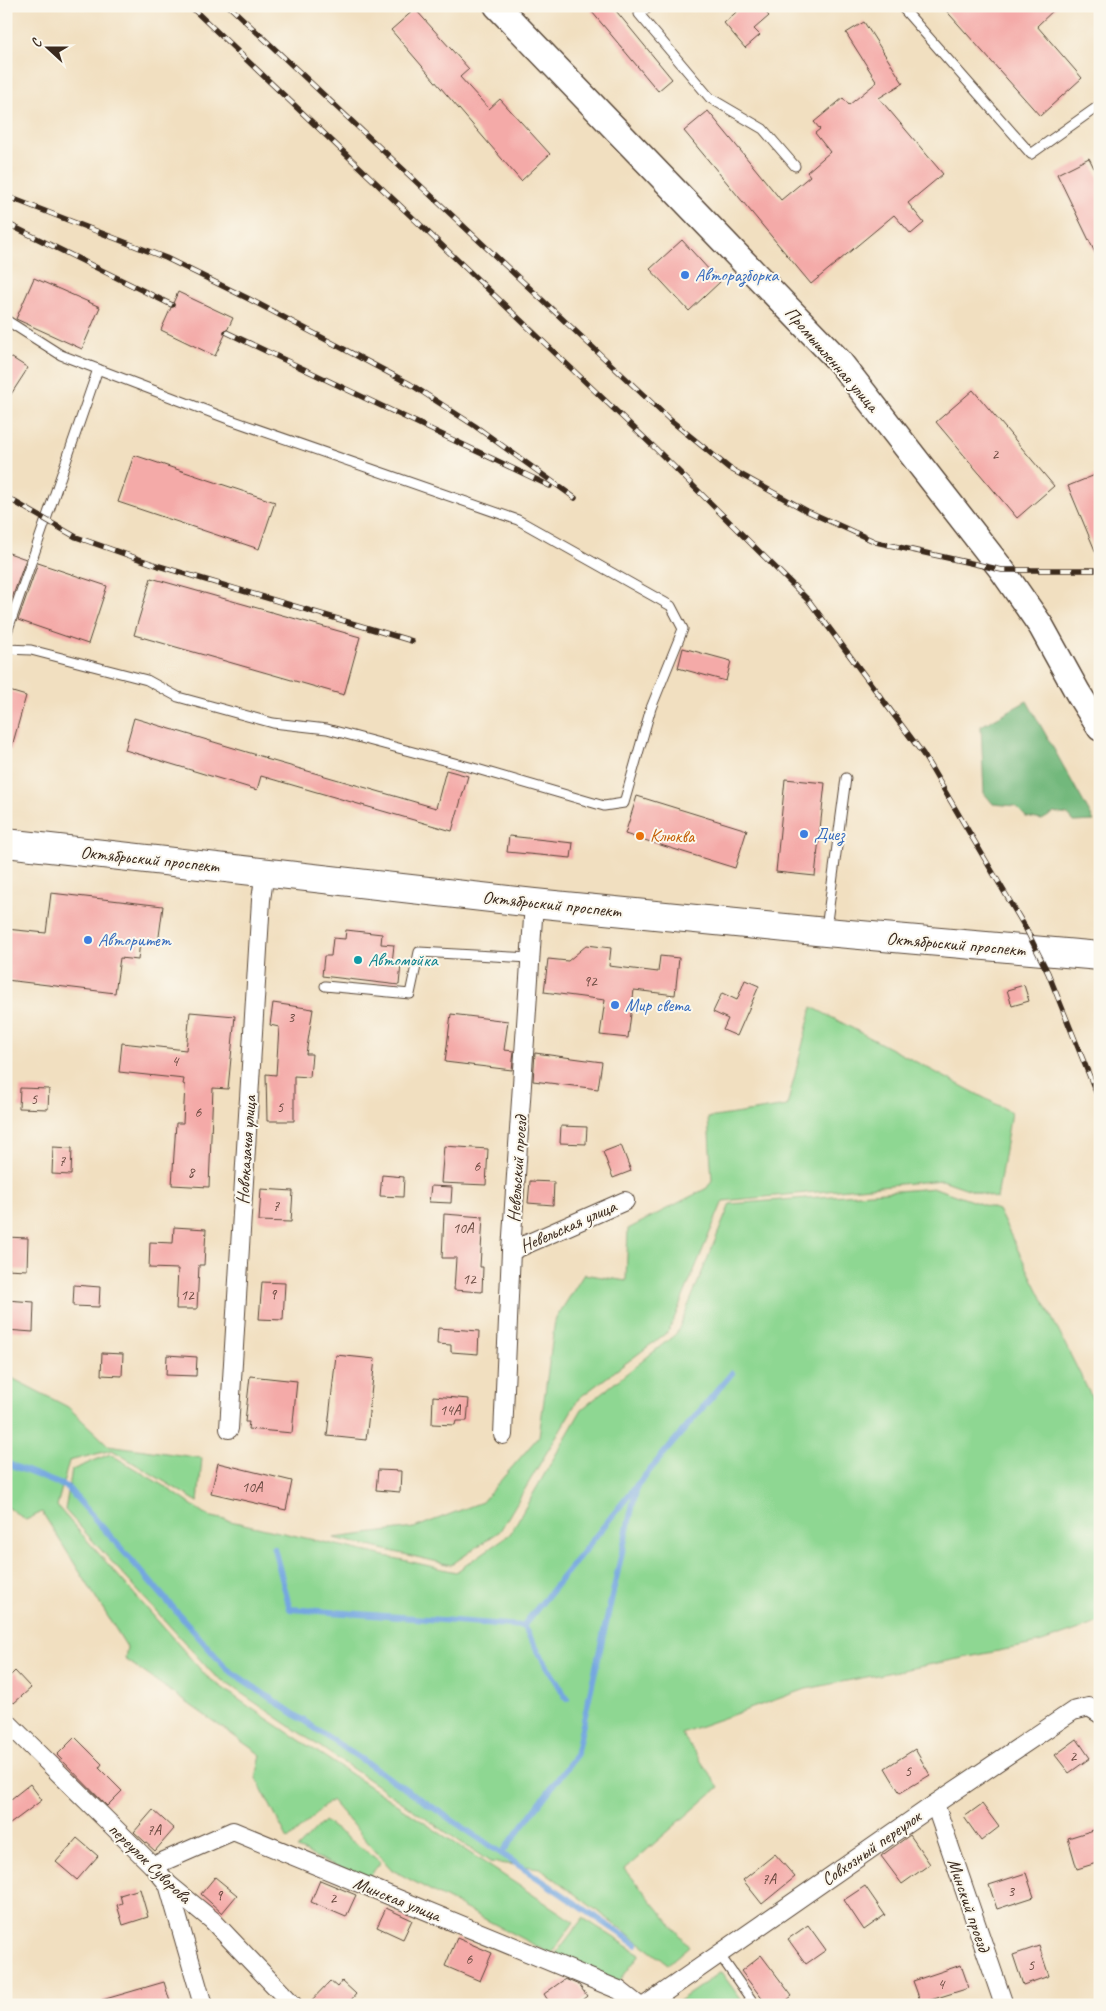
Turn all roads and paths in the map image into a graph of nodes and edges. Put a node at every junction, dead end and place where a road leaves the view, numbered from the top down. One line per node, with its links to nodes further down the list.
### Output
1 (497, 6): 10 (main road, Промышленная улица)
2 (649, 6): 5 (lane)
3 (901, 6): 4 (lane)
4 (1100, 106)
5 (795, 166)
6 (6, 320): 7 (lane)
7 (98, 369): 8 (lane); 9 (lane)
8 (6, 634)
9 (6, 649)
10 (1100, 728)
11 (846, 778): 15 (lane)
12 (6, 842): 13 (main road, Октябрьский проспект)
13 (265, 871): 14 (main road, Октябрьский проспект); 21 (street, Новоказачья улица)
14 (534, 903): 15 (main road, Октябрьский проспект); 17 (street, Невельский проезд)
15 (826, 932): 16 (main road, Октябрьский проспект)
16 (1100, 956)
17 (530, 958): 18 (lane); 20 (street, Невельский проезд)
18 (325, 986)
19 (625, 1201): 20 (street, Невельская улица)
20 (511, 1251): 22 (street, Невельский проезд)
21 (229, 1429)
22 (503, 1435)
23 (1100, 1714): 25 (street, Совхозный переулок)
24 (6, 1721): 26 (street, переулок Суворова)
25 (934, 1804): 28 (street, Совхозный переулок); 34 (street, Минский проезд)
26 (153, 1866): 27 (street, переулок Суворова); 31 (street, Минская улица)
27 (168, 1884): 29 (street); 30 (street, переулок Суворова)
28 (719, 1954): 32 (street, Совхозный переулок); 33 (lane)
29 (203, 2005)
30 (293, 2005)
31 (638, 2005)
32 (646, 2005)
33 (755, 2005)
34 (1004, 2005)

